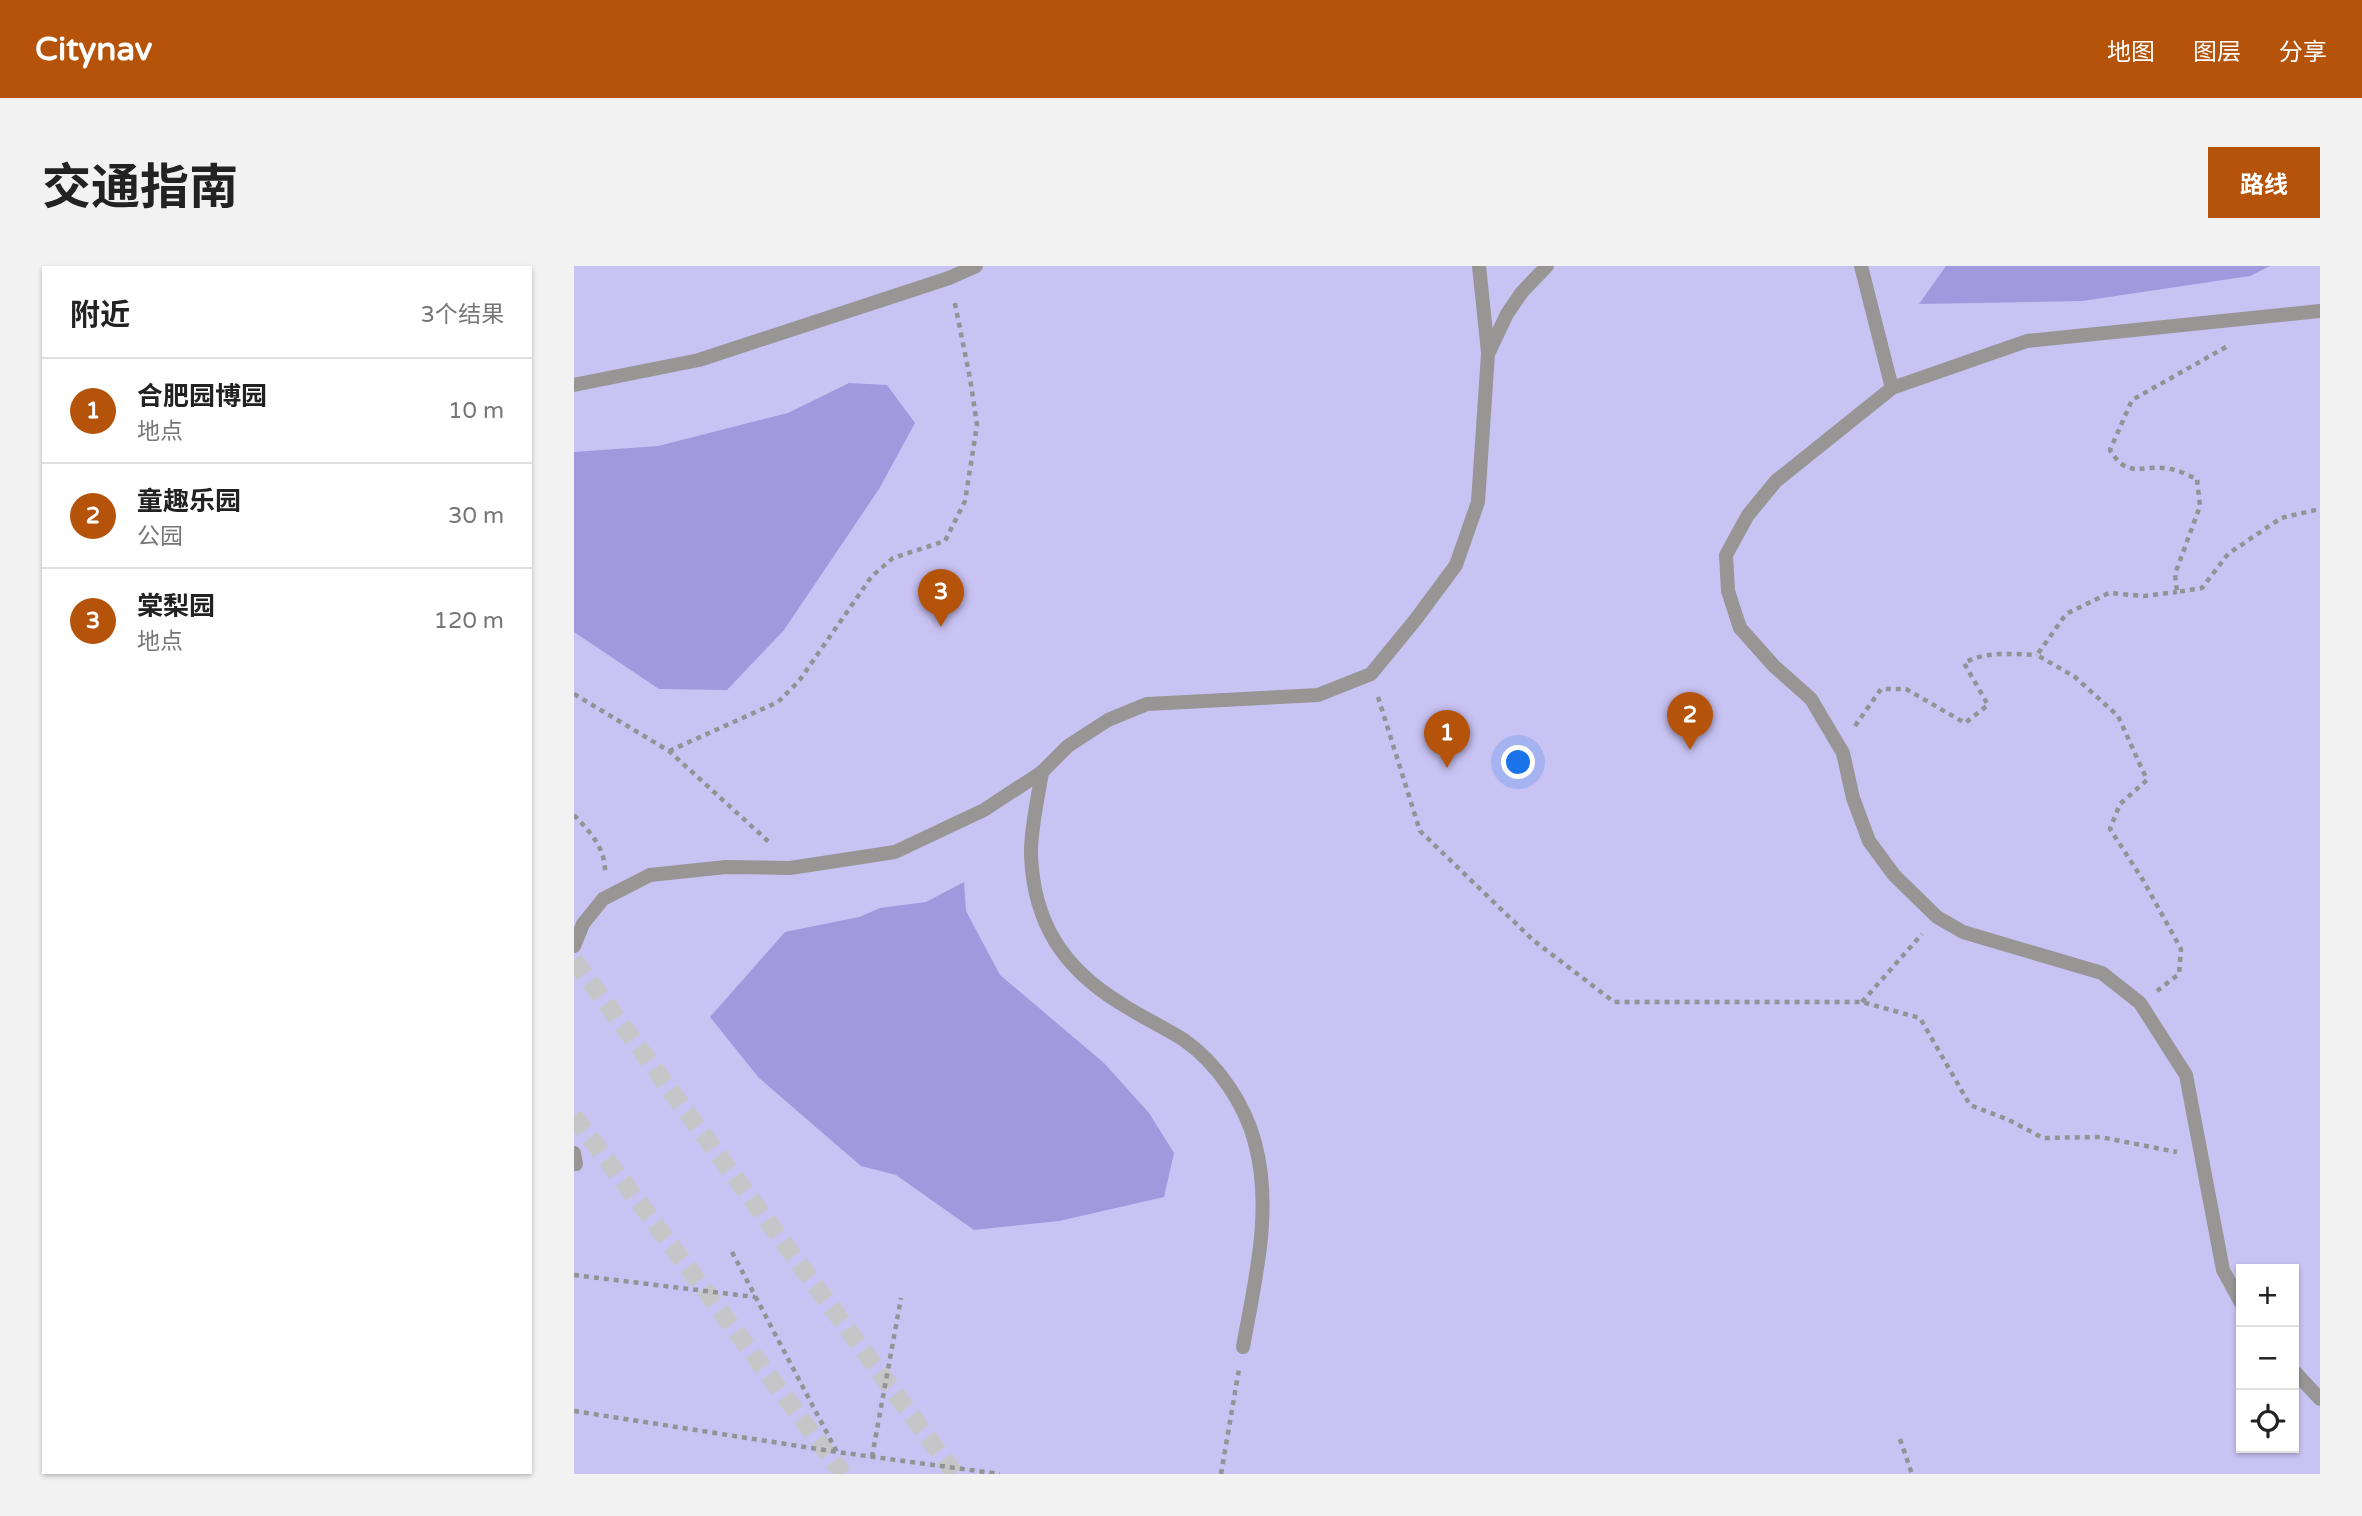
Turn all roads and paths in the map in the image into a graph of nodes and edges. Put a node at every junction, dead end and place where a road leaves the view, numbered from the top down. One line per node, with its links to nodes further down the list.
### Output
1 (976, 266): 5 (lane)
2 (1479, 266): 8 (lane)
3 (1547, 266): 8 (lane)
4 (1861, 266): 10 (lane)
5 (949, 278): 9 (lane); 17 (path)
6 (2320, 311): 7 (lane)
7 (2240, 319): 10 (lane); 12 (path)
8 (1488, 354): 14 (lane)
9 (574, 385)
10 (1892, 388): 16 (lane)
11 (2320, 509): 12 (path)
12 (2177, 592): 13 (path)
13 (2037, 655): 16 (path); 25 (path)
14 (1371, 674): 18 (lane); 24 (path)
15 (574, 694): 17 (path)
16 (1839, 747): 22 (lane)
17 (669, 751): 20 (path)
18 (1042, 772): 20 (lane); 32 (lane)
19 (574, 815): 21 (path)
20 (790, 868): 21 (lane)
21 (603, 899): 23 (lane)
22 (1937, 917): 24 (path); 25 (lane)
23 (574, 946)
24 (1863, 1002): 26 (path)
25 (2140, 1003): 26 (lane)
26 (2202, 1157): 29 (lane)
27 (732, 1252): 30 (path)
28 (574, 1275): 30 (path)
29 (2236, 1294)
30 (756, 1297): 37 (path)
31 (901, 1298): 38 (path)
32 (1243, 1347): 40 (path)
33 (2299, 1376): 34 (lane)
34 (2320, 1399)
35 (574, 1411): 37 (path)
36 (1900, 1439): 41 (path)
37 (837, 1452): 38 (path)
38 (872, 1457): 39 (path)
39 (1000, 1474)
40 (1221, 1474)
41 (1912, 1474)

